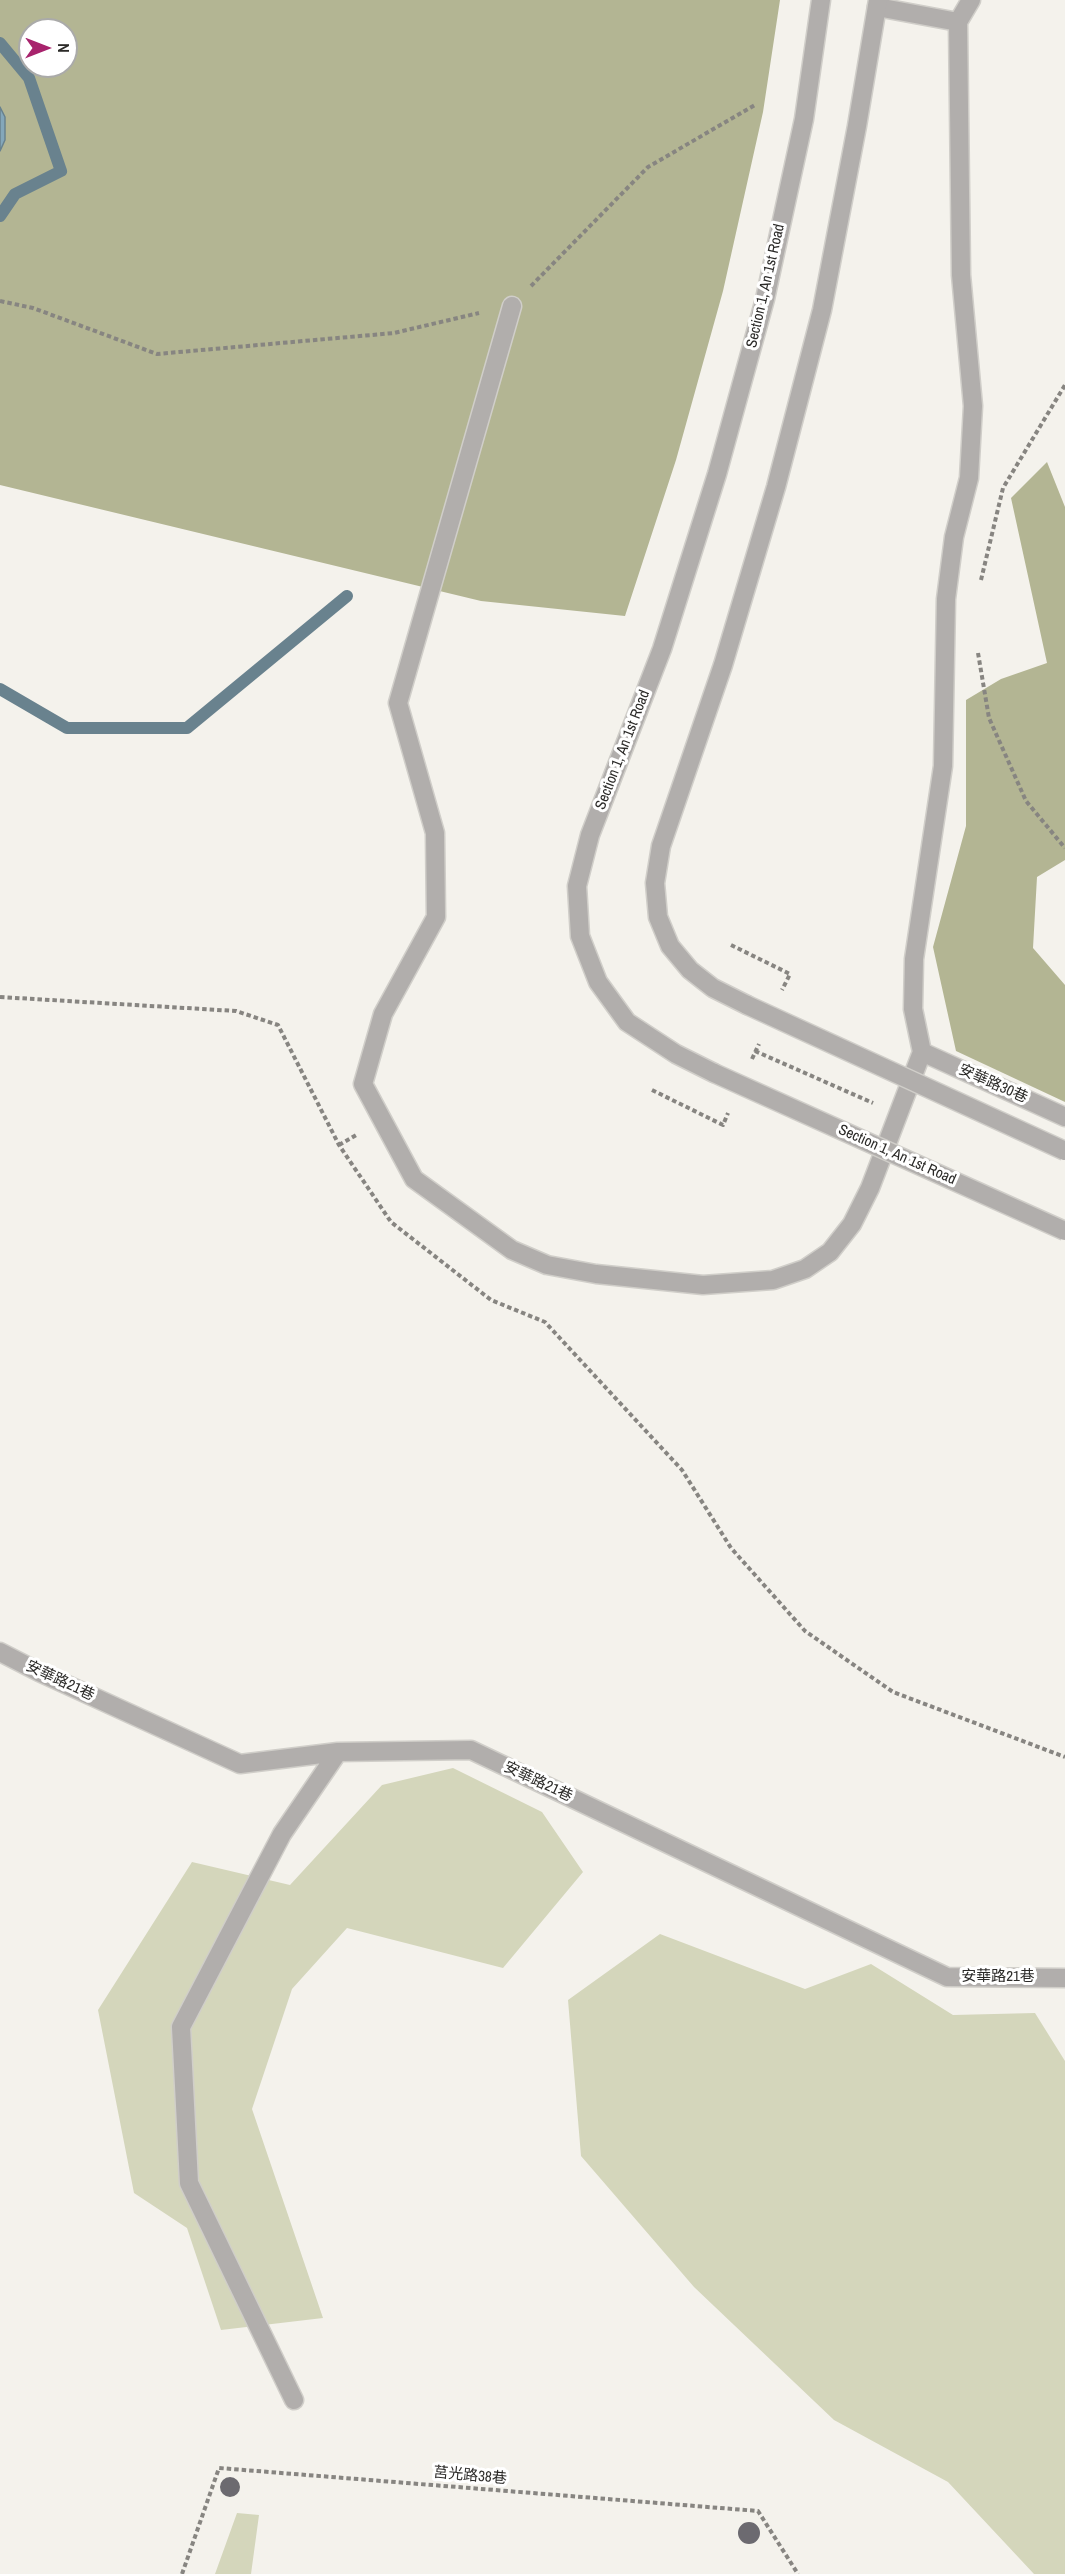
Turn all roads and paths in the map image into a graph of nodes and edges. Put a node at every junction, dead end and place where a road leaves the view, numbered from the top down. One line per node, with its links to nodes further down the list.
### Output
1 (821, 0): 24 (street, Section 1, An 1st Road, bridge)
2 (971, 0): 4 (street)
3 (877, 4): 4 (street); 23 (street, bridge)
4 (958, 22): 17 (street)
5 (755, 105): 7 (path)
6 (0, 301): 7 (path)
7 (512, 306): 21 (street)
8 (1065, 385): 9 (path)
9 (980, 585)
10 (978, 644): 11 (path)
11 (1065, 848)
12 (731, 945): 13 (path)
13 (781, 993)
14 (0, 996): 27 (path)
15 (760, 1041): 16 (path)
16 (755, 1051): 18 (path); 21 (path)
17 (922, 1052): 21 (street); 22 (street, 安華路30巷)
18 (751, 1062)
19 (652, 1090): 20 (path)
20 (732, 1104)
21 (899, 1114)
22 (1065, 1117)
23 (1065, 1151)
24 (1065, 1231)
25 (0, 1652): 26 (street, 安華路21巷)
26 (338, 1752): 28 (street, 安華路21巷); 29 (street)
27 (1065, 1757)
28 (1065, 1978)
29 (294, 2400)
30 (182, 2574): 31 (path, 莒光路38巷)
31 (798, 2574)

